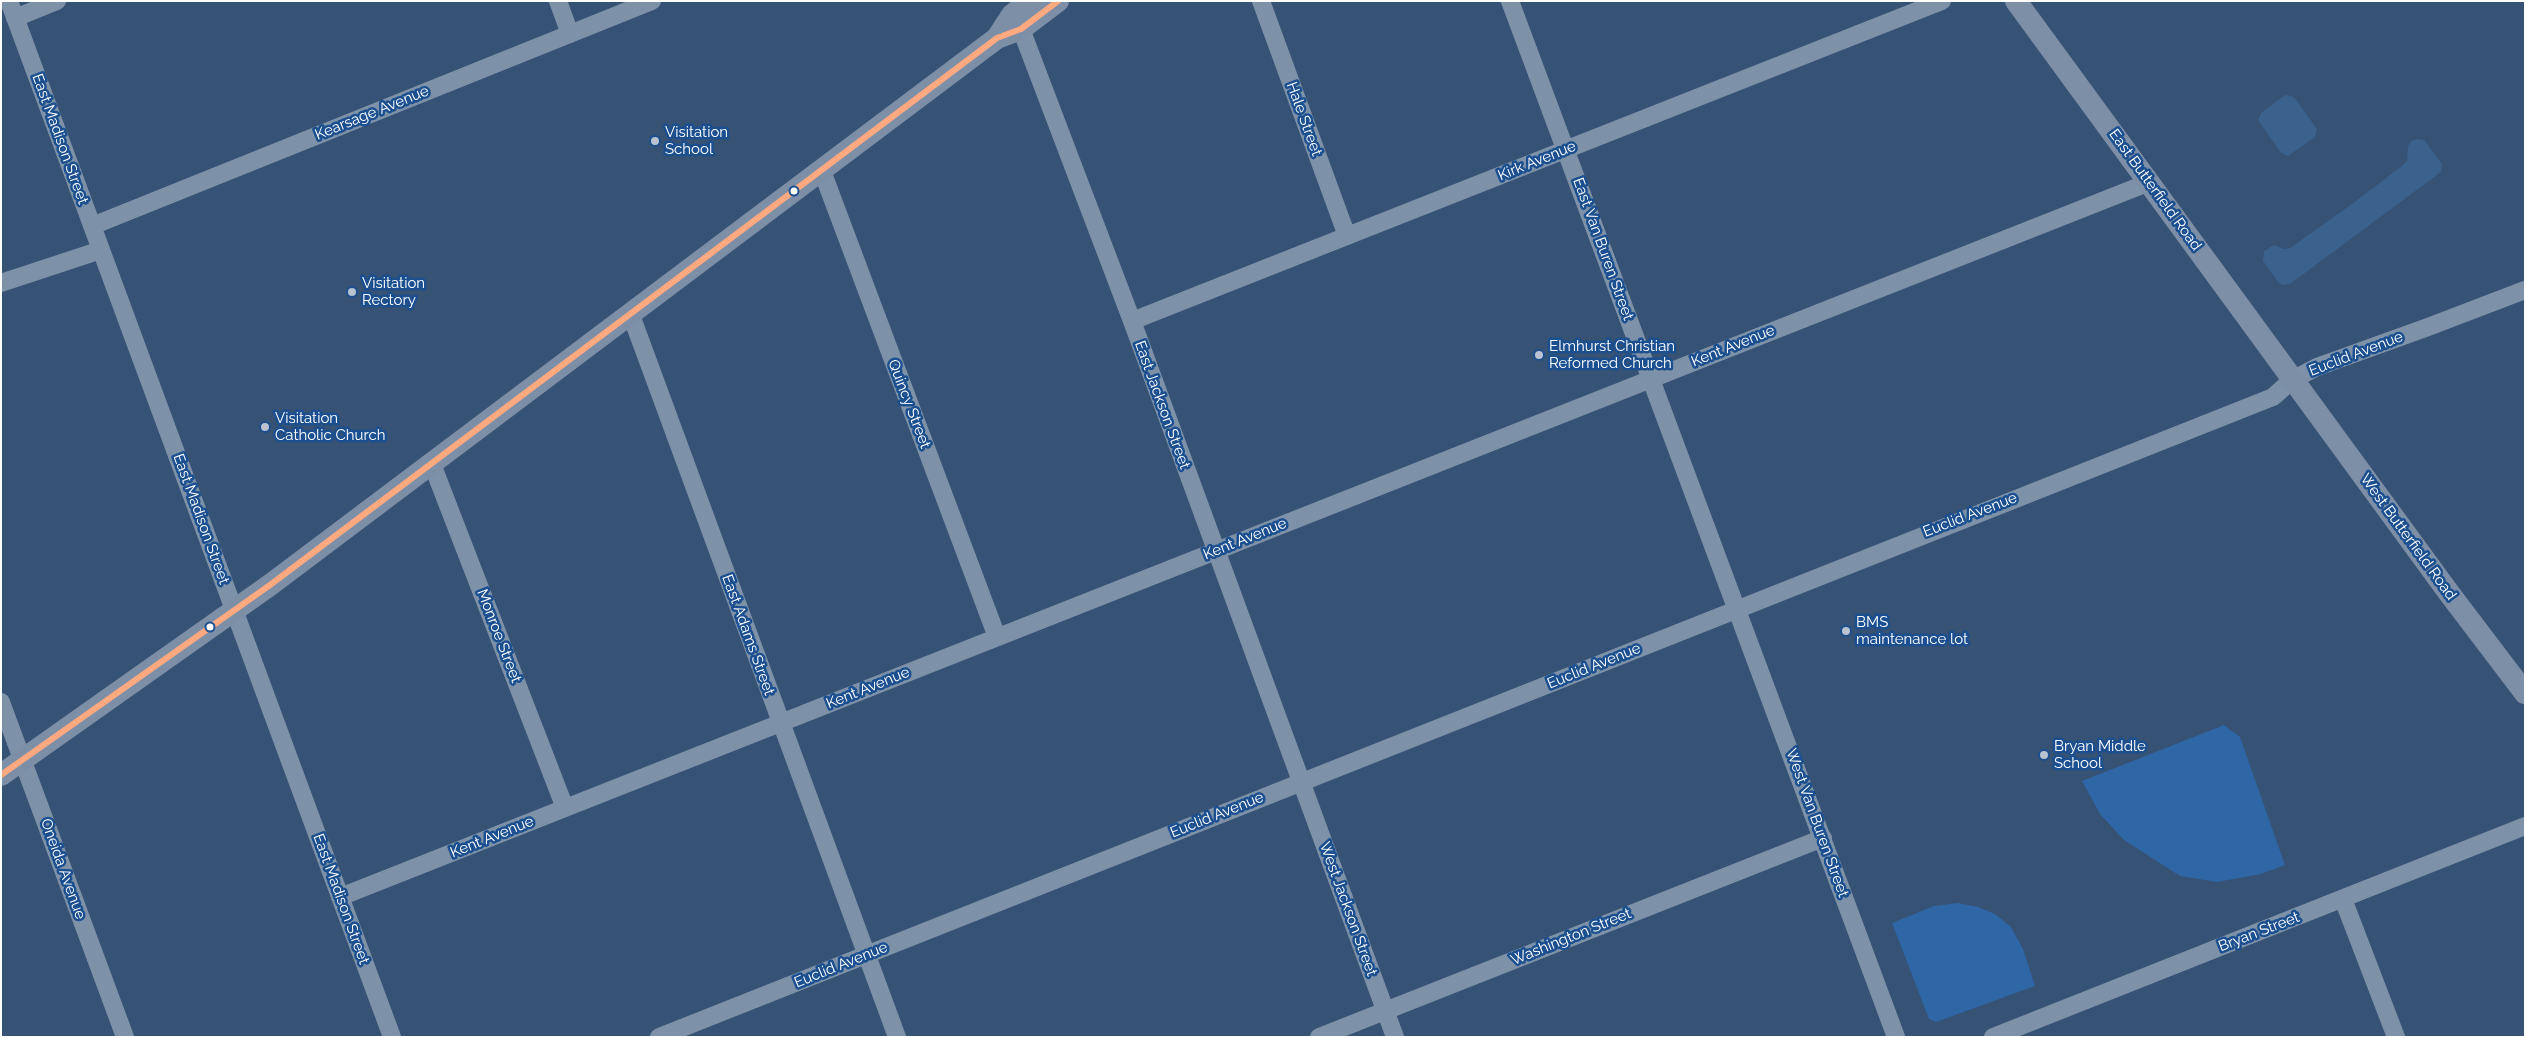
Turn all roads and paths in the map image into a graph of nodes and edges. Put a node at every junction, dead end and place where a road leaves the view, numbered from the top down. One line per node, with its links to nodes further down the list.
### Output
1 (8, 1): 11 (street, East Madison Street)
2 (57, 1): 11 (street)
3 (558, 1): 13 (street)
4 (652, 1): 13 (street, Kearsage Avenue)
5 (1030, 1): 14 (main road)
6 (1058, 1): 12 (main road)
7 (1261, 1): 19 (street, Hale Street)
8 (1510, 1): 15 (street, East Van Buren Street)
9 (1942, 1): 15 (street, Kirk Avenue)
10 (2016, 1): 17 (main road, East Butterfield Road)
11 (15, 18): 18 (street, East Madison Street)
12 (1021, 29): 14 (main road); 24 (street, East Jackson Street)
13 (570, 34): 18 (street, Kearsage Avenue)
14 (997, 38): 16 (main road)
15 (1566, 150): 19 (street, Kirk Avenue); 25 (street, East Van Buren Street)
16 (822, 171): 23 (main road); 31 (street, Quincy Street)
17 (2150, 182): 25 (street, Kent Avenue); 26 (main road, East Butterfield Road)
18 (92, 226): 20 (street, East Madison Street)
19 (1347, 236): 24 (street, Kirk Avenue)
20 (101, 250): 21 (street); 30 (street, East Madison Street)
21 (1, 283)
22 (2525, 290): 26 (street, Euclid Avenue)
23 (631, 315): 27 (main road); 34 (street, East Adams Street)
24 (1132, 321): 28 (street, East Jackson Street)
25 (1650, 379): 28 (street, Kent Avenue); 29 (street, East Van Buren Street)
26 (2292, 380): 29 (street, Euclid Avenue); 32 (main road, West Butterfield Road)
27 (432, 464): 30 (main road); 38 (street, Monroe Street)
28 (1216, 551): 31 (street, Kent Avenue); 37 (street, East Jackson Street)
29 (1736, 609): 37 (street, Euclid Avenue); 40 (street, West Van Buren Street)
30 (234, 610): 35 (main road); 41 (street, East Madison Street)
31 (997, 637): 34 (street, Kent Avenue)
32 (2525, 693)
33 (1, 702): 35 (street, Oneida Avenue)
34 (780, 723): 38 (street, Kent Avenue); 43 (street, East Adams Street)
35 (22, 760): 36 (main road); 45 (street, Oneida Avenue)
36 (1, 775)
37 (1301, 782): 43 (street, Euclid Avenue); 44 (street, West Jackson Street)
38 (565, 808): 41 (street, Kent Avenue)
39 (2525, 826): 42 (street, Bryan Street)
40 (1823, 838): 44 (street, Washington Street); 51 (street, West Van Buren Street)
41 (340, 896): 46 (street, East Madison Street)
42 (2343, 899): 52 (street, Bryan Street); 53 (street)
43 (866, 955): 47 (street, Euclid Avenue); 48 (street, East Adams Street)
44 (1386, 1011): 49 (street, Washington Street); 50 (street, West Jackson Street)
45 (125, 1037)
46 (392, 1037)
47 (659, 1037)
48 (897, 1037)
49 (1319, 1037)
50 (1395, 1037)
51 (1896, 1037)
52 (1993, 1037)
53 (2396, 1037)

